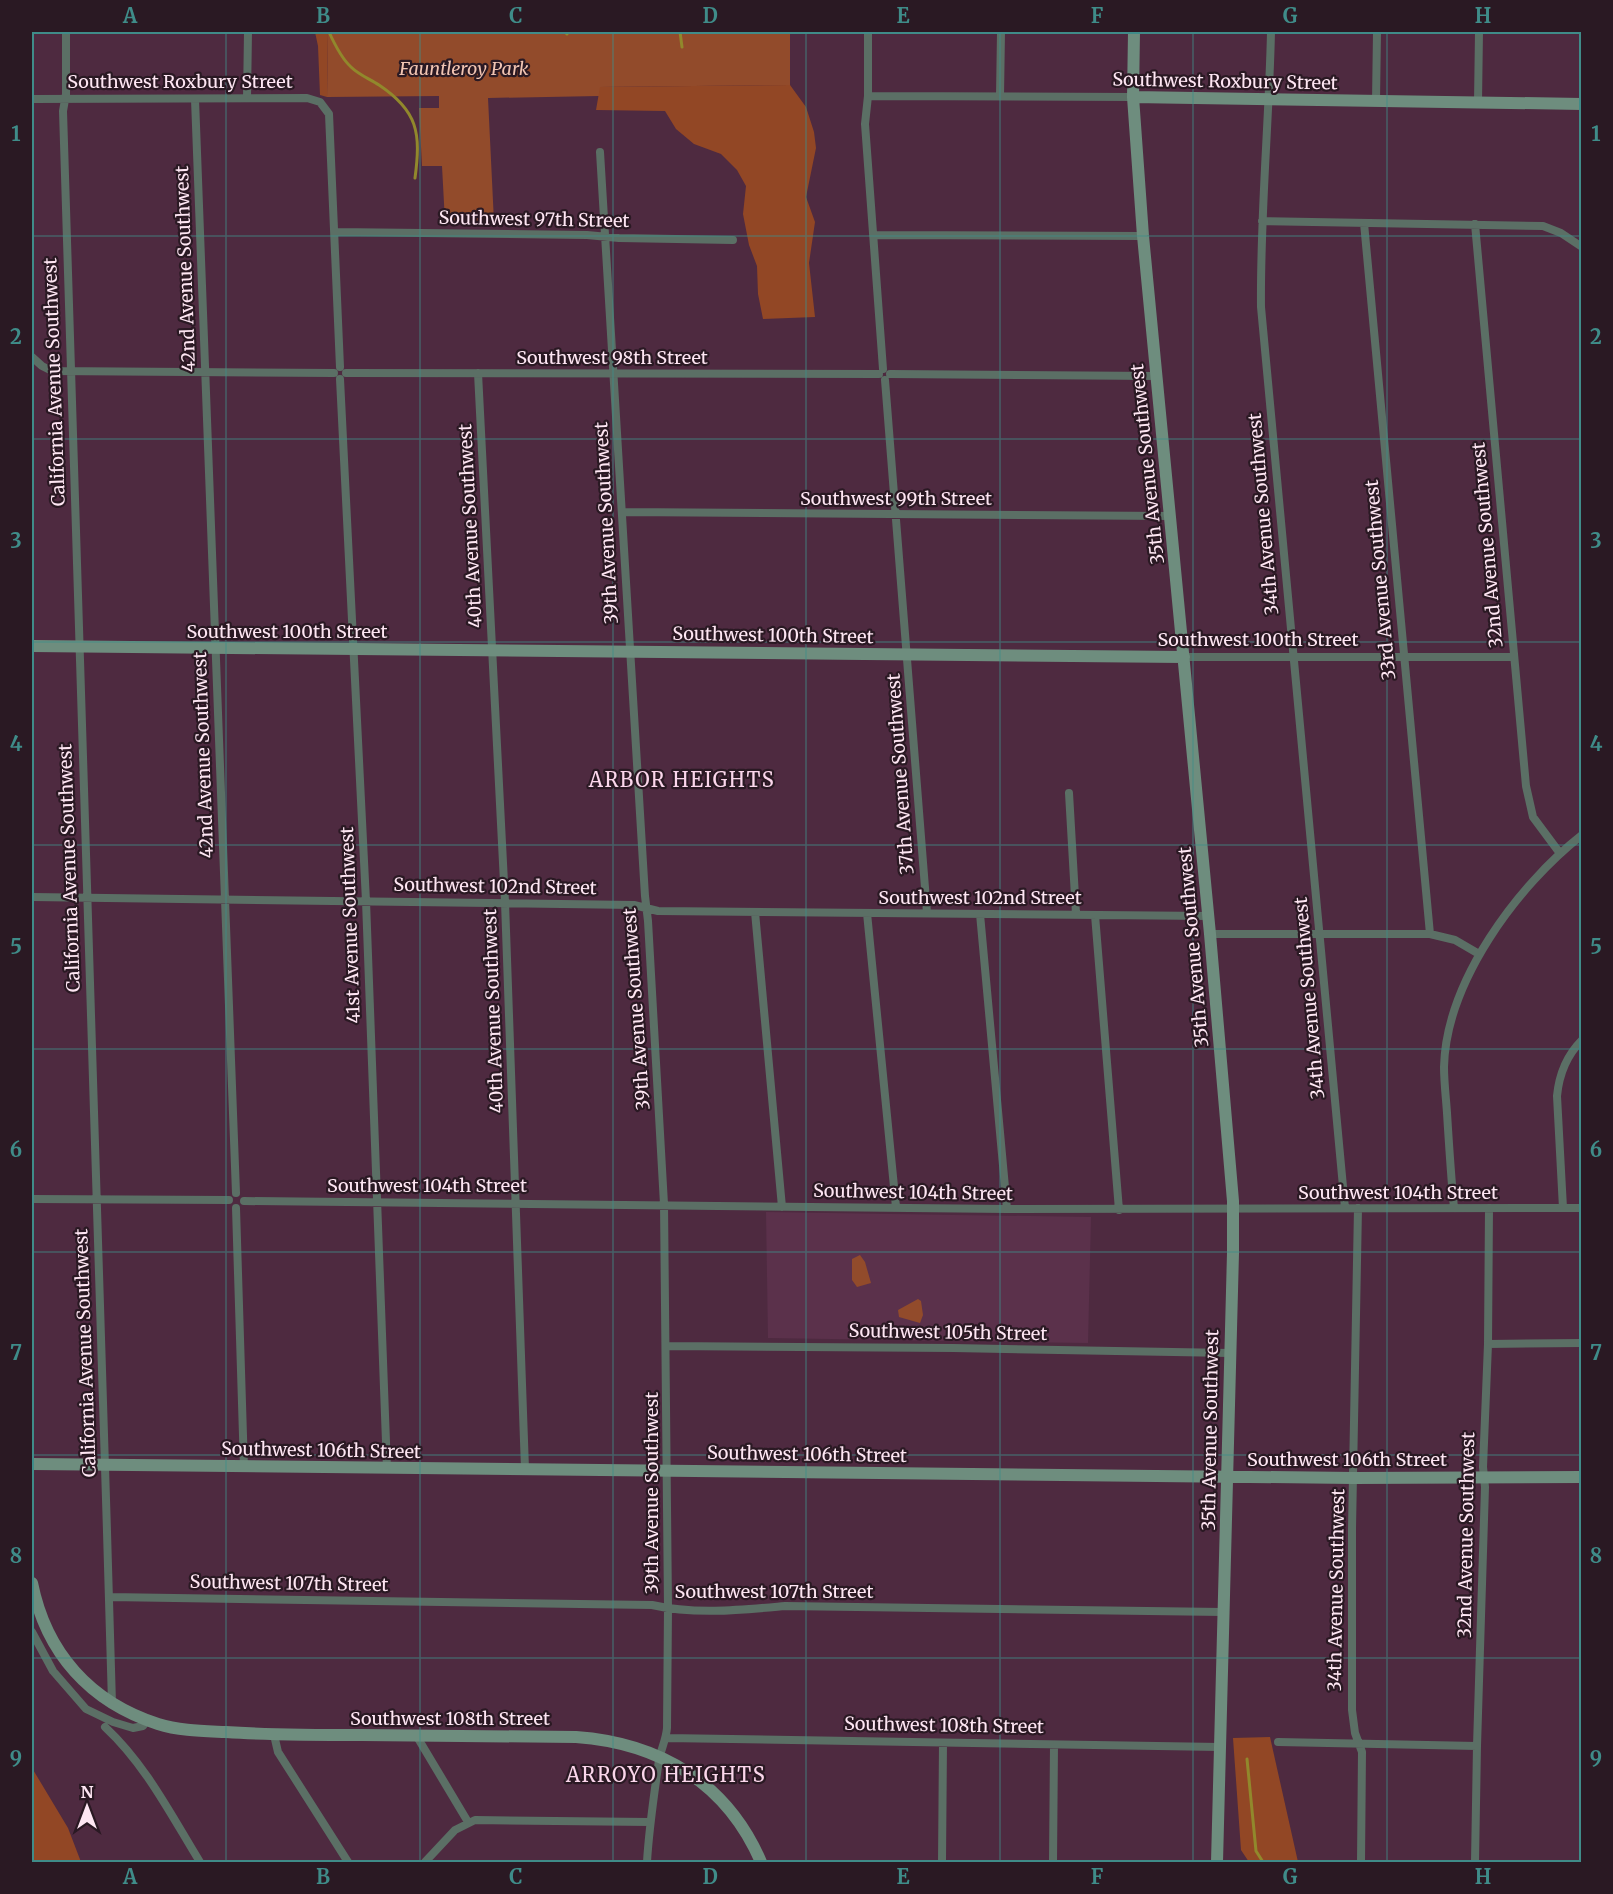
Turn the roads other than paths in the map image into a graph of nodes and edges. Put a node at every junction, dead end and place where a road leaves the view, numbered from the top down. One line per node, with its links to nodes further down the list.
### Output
1 (66, 32): 14 (street, California Avenue Southwest)
2 (248, 32): 12 (street)
3 (868, 32): 9 (street, 37th Avenue Southwest)
4 (1001, 32): 10 (street)
5 (1134, 32): 11 (street, 35th Avenue Southwest)
6 (1270, 32): 16 (street, 34th Avenue Southwest)
7 (1377, 32): 17 (street)
8 (1479, 32): 18 (street)
9 (868, 96): 10 (street, Southwest Roxbury Street); 26 (street, 37th Avenue Southwest)
10 (1000, 96): 11 (street, Southwest Roxbury Street)
11 (1133, 97): 16 (street, Southwest Roxbury Street); 27 (street, 35th Avenue Southwest)
12 (247, 98): 15 (street, Southwest Roxbury Street); 20 (street, Southwest Roxbury Street)
13 (32, 99): 14 (street, Southwest Roxbury Street)
14 (64, 99): 15 (street, Southwest Roxbury Street); 32 (street, California Avenue Southwest)
15 (195, 99): 33 (street, 42nd Avenue Southwest)
16 (1269, 99): 17 (street, Southwest Roxbury Street); 22 (street, 34th Avenue Southwest)
17 (1376, 101): 18 (street, Southwest Roxbury Street)
18 (1478, 102): 19 (street, Southwest Roxbury Street)
19 (1581, 104)
20 (325, 108): 25 (street, 41st Avenue Southwest)
21 (600, 152): 28 (street, 39th Avenue Southwest)
22 (1262, 221): 23 (street); 50 (street, 34th Avenue Southwest)
23 (1364, 223): 24 (street); 52 (street, 33rd Avenue Southwest)
24 (1475, 224): 30 (street); 51 (street, 32nd Avenue Southwest)
25 (335, 232): 28 (street, Southwest 97th Street); 34 (street, 41st Avenue Southwest)
26 (873, 235): 27 (street); 37 (street, 37th Avenue Southwest)
27 (1143, 236): 38 (street, 35th Avenue Southwest)
28 (604, 237): 29 (street, Southwest 97th Street); 36 (street, 39th Avenue Southwest)
29 (733, 240)
30 (1581, 247)
31 (32, 357): 32 (street, Southwest 98th Street)
32 (70, 372): 33 (street, Southwest 98th Street); 43 (street, California Avenue Southwest)
33 (205, 372): 34 (street, Southwest 98th Street); 44 (street, 42nd Avenue Southwest)
34 (340, 373): 35 (street, Southwest 98th Street); 45 (street, 41st Avenue Southwest)
35 (478, 373): 36 (street, Southwest 98th Street); 46 (street, 40th Avenue Southwest)
36 (614, 374): 37 (street, Southwest 98th Street); 39 (street, 39th Avenue Southwest)
37 (884, 374): 38 (street, Southwest 98th Street); 40 (street, 37th Avenue Southwest)
38 (1157, 376): 41 (street, 35th Avenue Southwest)
39 (621, 512): 40 (street, Southwest 99th Street); 47 (street, 39th Avenue Southwest)
40 (895, 514): 41 (street, Southwest 99th Street); 48 (street, 37th Avenue Southwest)
41 (1170, 516): 49 (street, 35th Avenue Southwest)
42 (32, 646): 43 (street, Southwest 100th Street)
43 (78, 646): 44 (street, Southwest 100th Street); 57 (street, California Avenue Southwest)
44 (216, 649): 45 (street, Southwest 100th Street); 58 (street, 42nd Avenue Southwest)
45 (354, 650): 46 (street, Southwest 100th Street); 59 (street, 41st Avenue Southwest)
46 (494, 651): 47 (street, Southwest 100th Street); 60 (street, 40th Avenue Southwest)
47 (630, 651): 48 (street, Southwest 100th Street); 61 (street, 39th Avenue Southwest)
48 (907, 655): 49 (street, Southwest 100th Street); 64 (street, 37th Avenue Southwest)
49 (1184, 657): 50 (street, Southwest 100th Street); 68 (street, 35th Avenue Southwest)
50 (1293, 657): 52 (street, Southwest 100th Street); 71 (street, 34th Avenue Southwest)
51 (1513, 657): 52 (street, Southwest 100th Street); 55 (street, 32nd Avenue Southwest)
52 (1403, 658): 70 (street, 33rd Avenue Southwest)
53 (1069, 793): 66 (street)
54 (1581, 835): 55 (street)
55 (1559, 852): 72 (street)
56 (32, 897): 57 (street, Southwest 102nd Street)
57 (86, 898): 58 (street, Southwest 102nd Street); 75 (street, California Avenue Southwest)
58 (225, 900): 59 (street, Southwest 102nd Street); 74 (street, 42nd Avenue Southwest)
59 (366, 901): 60 (street, Southwest 102nd Street); 79 (street, 41st Avenue Southwest)
60 (505, 902): 61 (street, Southwest 102nd Street); 80 (street, 40th Avenue Southwest)
61 (647, 908): 62 (street, Southwest 102nd Street); 81 (street, 39th Avenue Southwest)
62 (755, 912): 63 (street, Southwest 102nd Street); 82 (street)
63 (867, 913): 64 (street, Southwest 102nd Street); 83 (street)
64 (927, 914): 65 (street, Southwest 102nd Street)
65 (980, 914): 66 (street, Southwest 102nd Street); 91 (street)
66 (1076, 914): 67 (street, Southwest 102nd Street)
67 (1095, 915): 68 (street, Southwest 102nd Street); 93 (street)
68 (1209, 916): 69 (street, 35th Avenue Southwest)
69 (1210, 934): 71 (street); 92 (street, 35th Avenue Southwest)
70 (1430, 934): 71 (street); 72 (street)
71 (1320, 935): 85 (street, 34th Avenue Southwest)
72 (1479, 954): 87 (street)
73 (1581, 1040): 89 (street)
74 (236, 1193): 77 (street); 78 (street)
75 (98, 1198): 76 (street); 77 (street); 99 (street, California Avenue Southwest)
76 (32, 1199)
77 (229, 1200): 84 (street)
78 (244, 1201): 79 (street, Southwest 104th Street); 84 (street)
79 (376, 1202): 80 (street, Southwest 104th Street); 101 (street, 41st Avenue Southwest)
80 (516, 1203): 81 (street, Southwest 104th Street); 102 (street, 40th Avenue Southwest)
81 (664, 1204): 82 (street, Southwest 104th Street); 96 (street, 39th Avenue Southwest)
82 (782, 1207): 83 (street, Southwest 104th Street)
83 (896, 1207): 91 (street, Southwest 104th Street)
84 (236, 1208): 100 (street)
85 (1345, 1208): 86 (street, Southwest 104th Street); 92 (street, Southwest 104th Street)
86 (1358, 1208): 87 (street, Southwest 104th Street); 106 (street, 34th Avenue Southwest)
87 (1454, 1208): 88 (street, Southwest 104th Street)
88 (1489, 1208): 89 (street, Southwest 104th Street); 95 (street, 32nd Avenue Southwest)
89 (1563, 1208): 90 (street, Southwest 104th Street)
90 (1581, 1208)
91 (1007, 1209): 93 (street, Southwest 104th Street)
92 (1233, 1209): 93 (street, Southwest 104th Street); 97 (street, 35th Avenue Southwest)
93 (1119, 1210)
94 (1581, 1343): 95 (street)
95 (1488, 1344): 107 (street, 32nd Avenue Southwest)
96 (666, 1346): 97 (street, Southwest 105th Street); 103 (street, 39th Avenue Southwest)
97 (1230, 1353): 104 (street, 35th Avenue Southwest)
98 (32, 1464): 99 (street, Southwest 106th Street)
99 (105, 1466): 100 (street, Southwest 106th Street); 109 (street, California Avenue Southwest)
100 (244, 1467): 101 (street, Southwest 106th Street)
101 (387, 1469): 102 (street, Southwest 106th Street)
102 (525, 1469): 103 (street, Southwest 106th Street)
103 (667, 1471): 104 (street, Southwest 106th Street); 110 (street, 39th Avenue Southwest)
104 (1227, 1477): 106 (street, Southwest 106th Street); 111 (street, 35th Avenue Southwest)
105 (1581, 1477): 107 (street, Southwest 106th Street)
106 (1354, 1478): 107 (street, Southwest 106th Street); 121 (street, 34th Avenue Southwest)
107 (1484, 1478): 123 (street, 32nd Avenue Southwest)
108 (32, 1583): 113 (street, Southwest 108th Street)
109 (109, 1597): 110 (street, Southwest 107th Street); 113 (street, California Avenue Southwest)
110 (668, 1608): 111 (street, Southwest 107th Street); 118 (street, 39th Avenue Southwest)
111 (1223, 1612): 124 (street, 35th Avenue Southwest)
112 (32, 1632): 114 (street)
113 (112, 1703): 114 (street, Southwest 108th Street)
114 (147, 1720): 116 (street, Southwest 108th Street)
115 (105, 1727): 128 (street)
116 (274, 1735): 117 (street, Southwest 108th Street); 129 (street)
117 (416, 1735): 125 (street, Southwest 108th Street); 126 (street)
118 (666, 1738): 120 (street, Southwest 108th Street); 125 (street, 39th Avenue Southwest)
119 (1278, 1742): 121 (street)
120 (943, 1743): 122 (street, Southwest 108th Street); 133 (street)
121 (1359, 1744): 123 (street); 136 (street, 34th Avenue Southwest)
122 (1054, 1745): 124 (street, Southwest 108th Street); 134 (street)
123 (1476, 1746): 137 (street, 32nd Avenue Southwest)
124 (1220, 1747): 135 (street, 35th Avenue Southwest)
125 (660, 1755): 127 (street, 39th Avenue Southwest); 132 (street, Southwest 108th Street)
126 (468, 1822): 127 (street); 130 (street)
127 (650, 1822): 131 (street, 39th Avenue Southwest)
128 (200, 1863)
129 (348, 1863)
130 (425, 1863)
131 (647, 1863)
132 (761, 1863)
133 (942, 1863)
134 (1053, 1863)
135 (1218, 1863)
136 (1361, 1863)
137 (1475, 1863)

